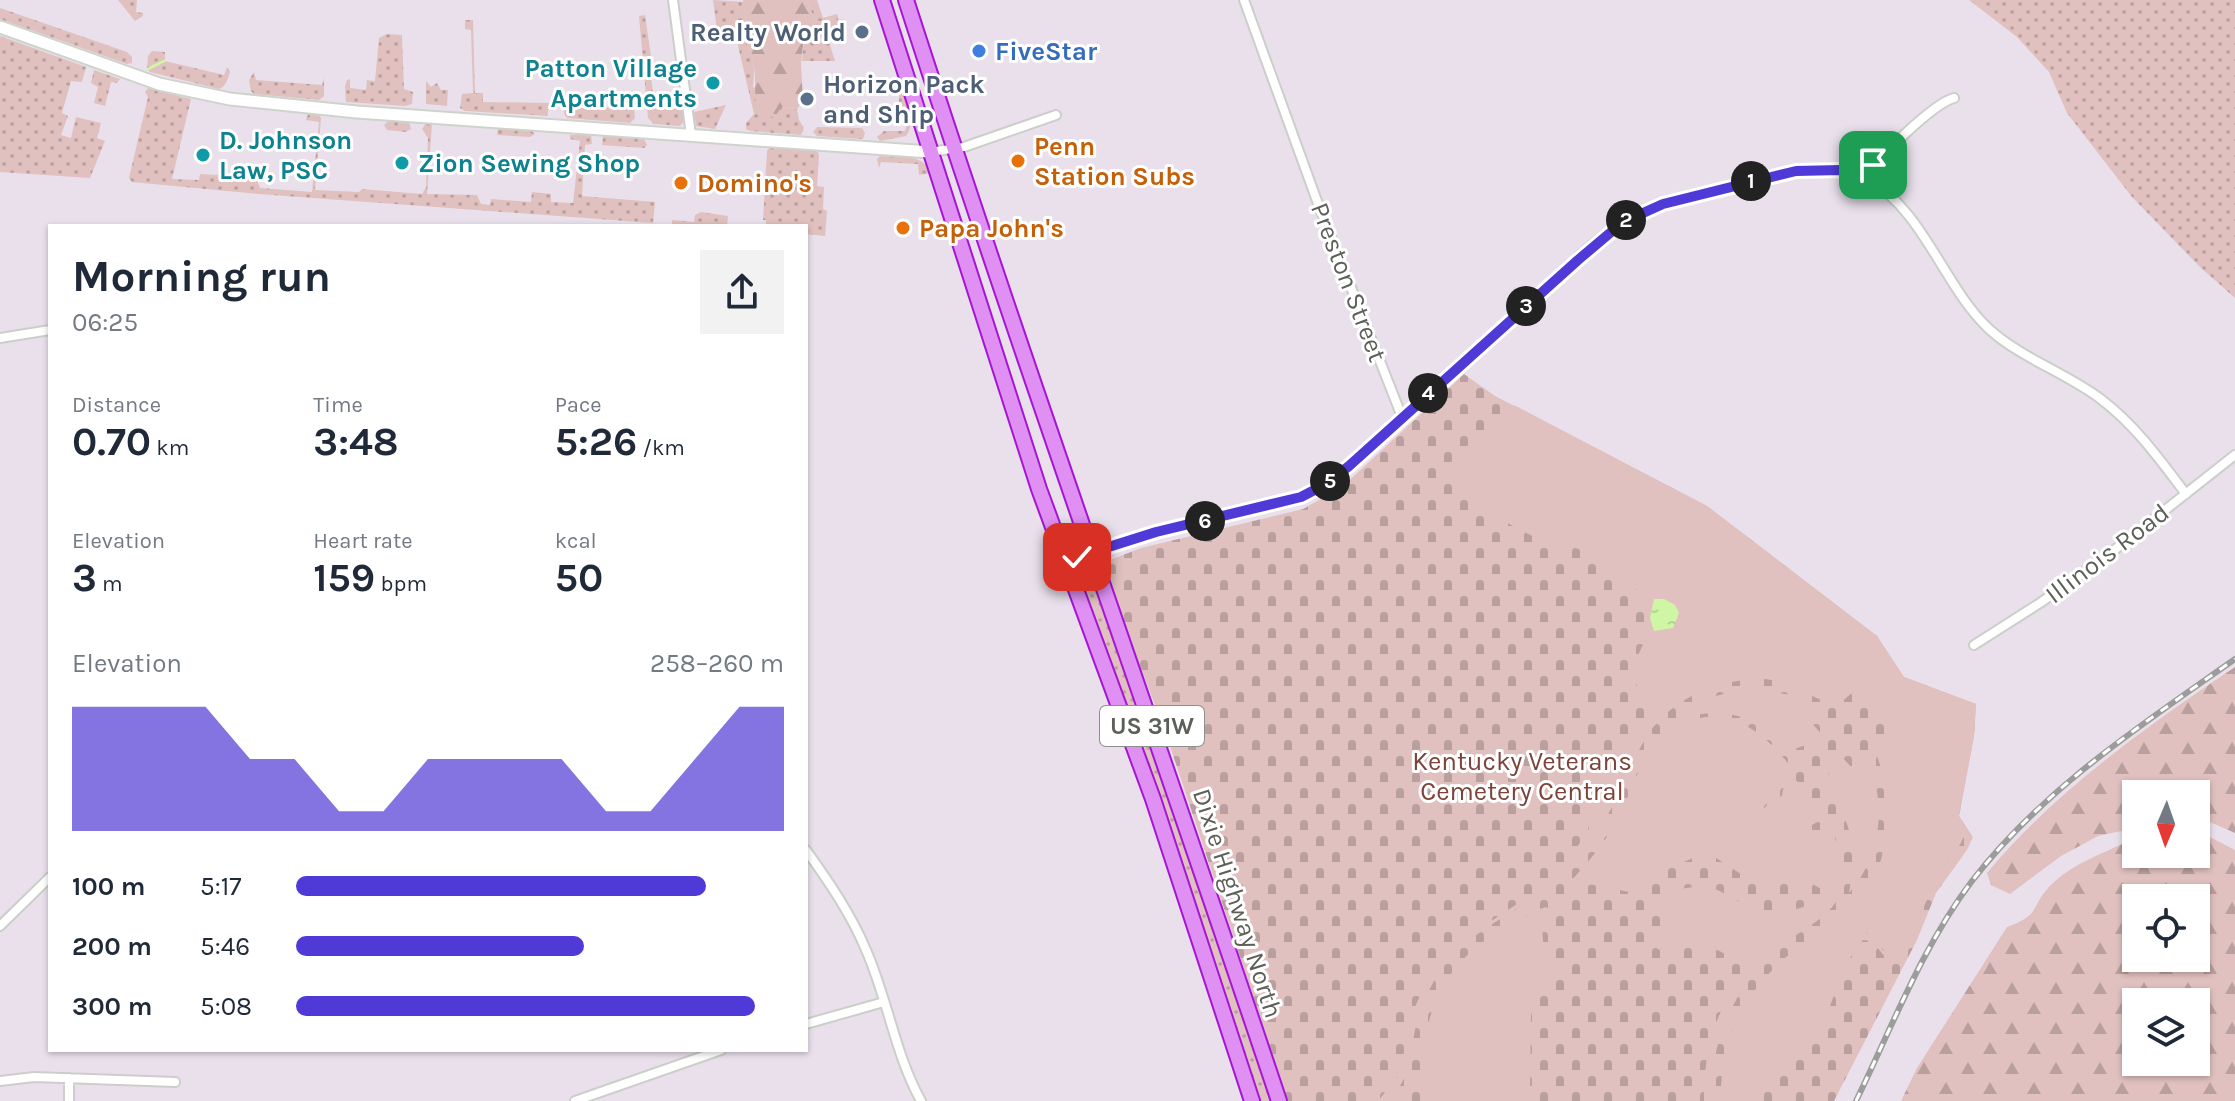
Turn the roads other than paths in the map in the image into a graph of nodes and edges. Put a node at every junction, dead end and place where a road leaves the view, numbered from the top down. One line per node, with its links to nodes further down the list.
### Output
1 (673, 0): 8 (street)
2 (882, 0): 10 (highway, US 31W)
3 (906, 0): 9 (highway, US 31W)
4 (1244, 0): 14 (street, Preston Street)
5 (0, 27): 8 (main road)
6 (1954, 98): 11 (street)
7 (1056, 115): 9 (street)
8 (691, 135): 10 (main road)
9 (953, 149): 10 (street); 17 (highway, Dixie Highway North / US 31W)
10 (930, 152): 18 (highway, Dixie Highway North / US 31W)
11 (1865, 178): 14 (street); 16 (street)
12 (48, 330): 13 (street)
13 (0, 338)
14 (1402, 417): 17 (street)
15 (2235, 455): 16 (street, Illinois Road)
16 (2186, 494): 19 (street, Illinois Road)
17 (1091, 553): 18 (street); 33 (highway, Dixie Highway North / US 31W)
18 (1065, 561): 32 (highway, Dixie Highway North / US 31W)
19 (1974, 645)
20 (808, 853): 23 (street)
21 (48, 879): 22 (street)
22 (0, 926)
23 (884, 1002): 24 (street); 31 (street)
24 (808, 1023)
25 (715, 1052): 30 (street)
26 (69, 1078): 27 (street); 28 (street); 29 (street)
27 (0, 1081)
28 (175, 1082)
29 (69, 1101)
30 (575, 1101)
31 (921, 1101)
32 (1252, 1101)
33 (1279, 1101)

